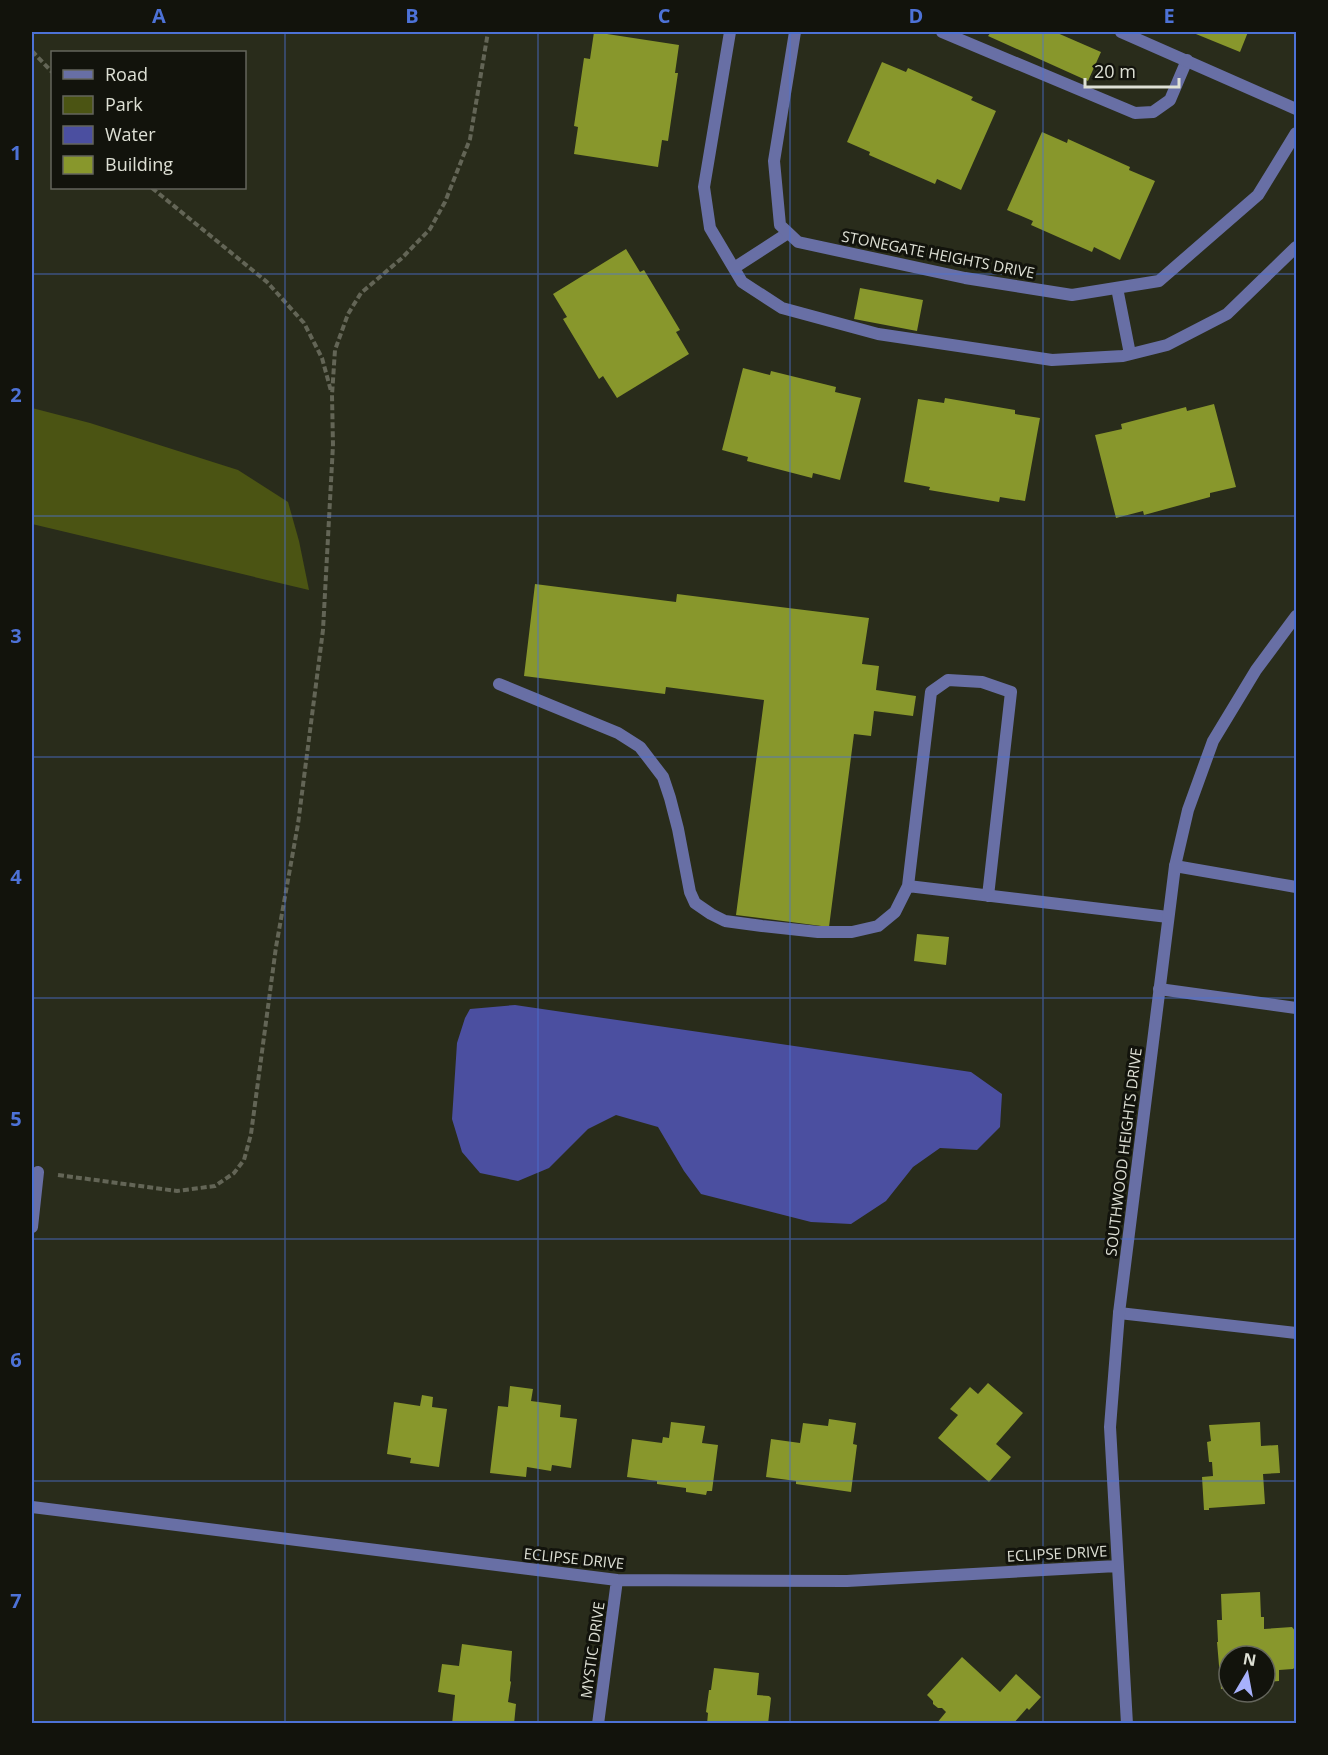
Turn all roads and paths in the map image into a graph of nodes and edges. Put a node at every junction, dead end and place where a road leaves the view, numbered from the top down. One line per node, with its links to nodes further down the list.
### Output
1 (488, 32): 17 (path)
2 (730, 32): 14 (street)
3 (795, 32): 12 (street)
4 (942, 32): 7 (street)
5 (1121, 32): 7 (street)
6 (32, 51): 8 (path)
7 (1187, 60): 9 (street)
8 (51, 71)
9 (1296, 109)
10 (1296, 133): 15 (street, STONEGATE HEIGHTS DRIVE)
11 (153, 189): 17 (path)
12 (788, 233): 14 (street); 15 (street, STONEGATE HEIGHTS DRIVE)
13 (1296, 247): 16 (street)
14 (734, 268): 16 (street)
15 (1117, 288): 16 (street)
16 (1130, 354)
17 (332, 395): 27 (path)
18 (1296, 616): 20 (street, SOUTHWOOD HEIGHTS DRIVE)
19 (499, 684): 21 (street)
20 (1175, 866): 22 (street); 24 (street, SOUTHWOOD HEIGHTS DRIVE)
21 (908, 886): 23 (street); 23 (street)
22 (1296, 887)
23 (988, 896): 24 (street)
24 (1168, 917): 25 (street, SOUTHWOOD HEIGHTS DRIVE)
25 (1158, 988): 26 (street); 29 (street, SOUTHWOOD HEIGHTS DRIVE)
26 (1296, 1008)
27 (38, 1172): 28 (street)
28 (32, 1227)
29 (1119, 1313): 30 (street); 32 (street, SOUTHWOOD HEIGHTS DRIVE)
30 (1296, 1333)
31 (32, 1507): 33 (street, ECLIPSE DRIVE)
32 (1117, 1566): 33 (street, ECLIPSE DRIVE); 35 (street, SOUTHWOOD HEIGHTS DRIVE)
33 (617, 1580): 34 (street, MYSTIC DRIVE)
34 (598, 1724)
35 (1127, 1724)

